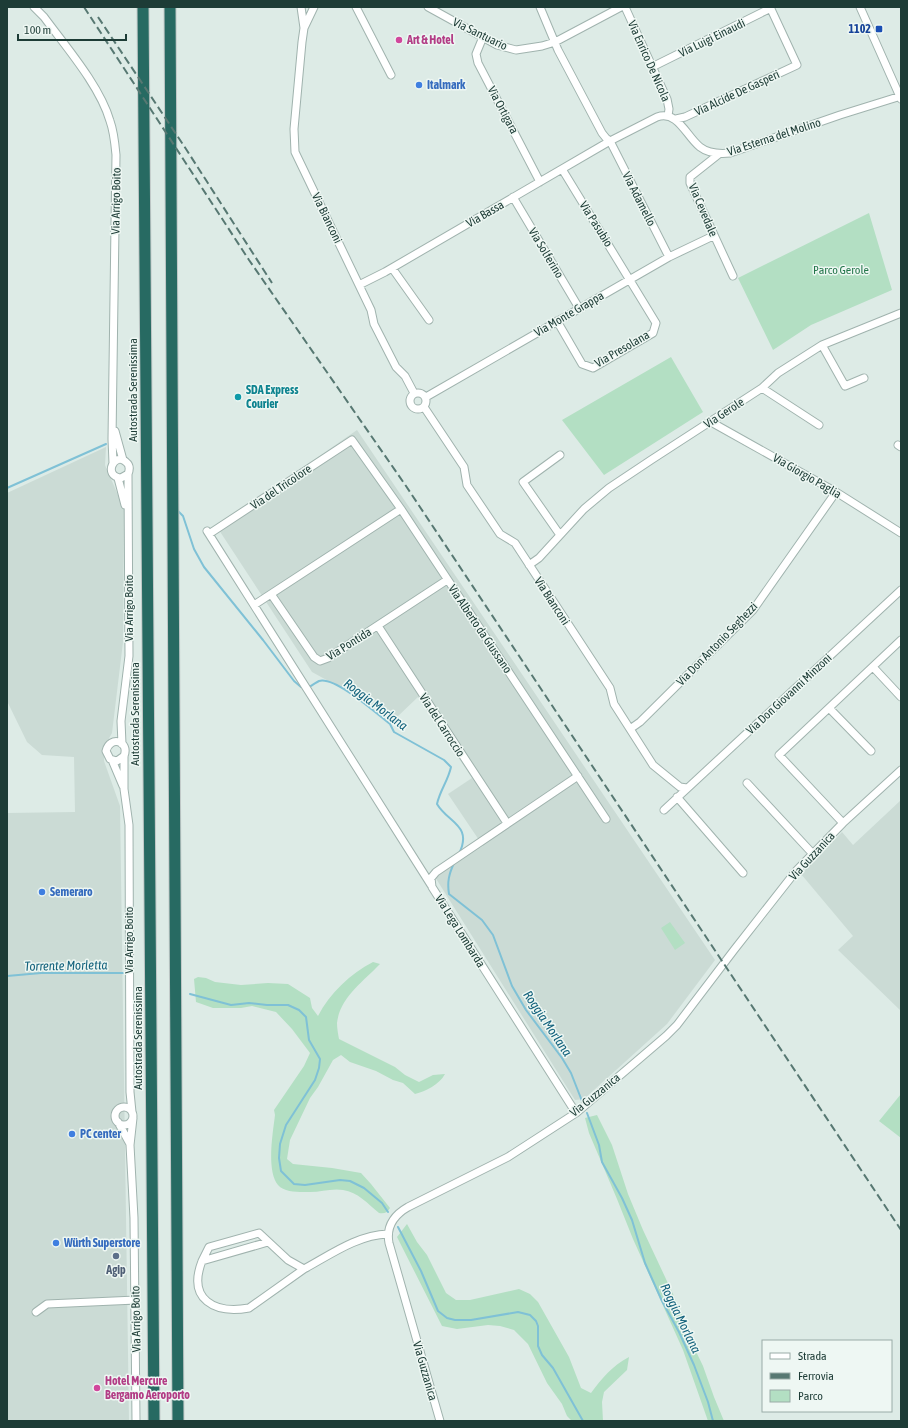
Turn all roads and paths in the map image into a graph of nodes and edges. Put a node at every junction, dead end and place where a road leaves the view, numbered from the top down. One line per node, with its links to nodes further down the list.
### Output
1 (34, 7): 42 (street, Via Arrigo Boito)
2 (143, 7): 99 (highway, Autostrada Serenissima)
3 (170, 7): 100 (highway)
4 (301, 7): 13 (street, Via Bianconi)
5 (314, 7): 13 (street, Via Bianconi)
6 (356, 7): 17 (street)
7 (428, 7): 14 (street, Via Santuario)
8 (540, 7): 15 (street)
9 (621, 7): 15 (street, Via Santuario)
10 (625, 7): 16 (street, Via Enrico De Nicola)
11 (860, 7): 18 (street)
12 (771, 8): 16 (street, Via Luigi Einaudi); 20 (street, Via Alcide De Gasperi)
13 (304, 28): 31 (street, Via Bianconi)
14 (483, 37): 15 (street, Via Santuario); 24 (street, Via Ortigara)
15 (555, 42): 21 (street)
16 (652, 67): 19 (street, Via Enrico De Nicola)
17 (391, 75)
18 (901, 97): 22 (street, Via Esterna del Molino)
19 (668, 116): 20 (street, Via Esterna del Molino); 21 (street)
20 (676, 119): 22 (street, Via Esterna del Molino)
21 (610, 141): 23 (street, Via Bassa); 27 (street, Via Adamello)
22 (719, 154): 26 (street, Via Cevedale)
23 (562, 169): 24 (street, Via Bassa); 30 (street, Via Pasubio)
24 (540, 182): 25 (street, Via Bassa)
25 (510, 199): 28 (street, Via Bassa); 32 (street, Via Solferino)
26 (713, 236): 27 (street, Via Monte Grappa); 29 (street, Via Cevedale)
27 (669, 257): 30 (street, Via Monte Grappa)
28 (392, 268): 31 (street, Via Bassa); 34 (street)
29 (733, 276)
30 (630, 279): 32 (street, Via Monte Grappa); 35 (street, Via Presolana)
31 (359, 285): 39 (street, Via Bianconi)
32 (579, 308): 35 (street, Via Monte Grappa)
33 (901, 313): 36 (street, Via Gerole)
34 (429, 320)
35 (557, 321): 40 (street, Via Monte Grappa)
36 (822, 345): 37 (street); 38 (street, Via Gerole)
37 (864, 378)
38 (762, 388): 43 (street, Via Gerole); 44 (street)
39 (414, 393): 40 (street); 41 (street, Via Bianconi)
40 (426, 397): 41 (street)
41 (424, 407): 56 (street, Via Bianconi)
42 (113, 419): 47 (street, Via Arrigo Boito); 48 (street, Via Arrigo Boito)
43 (710, 422): 51 (street, Via Giorgio Paglia); 55 (street, Via Gerole)
44 (819, 425)
45 (352, 440): 52 (street, Via Alberto da Giussano); 60 (street, Via del Tricolore)
46 (560, 455): 55 (street)
47 (123, 460): 48 (street); 49 (street, Via Arrigo Boito)
48 (113, 462): 50 (street, Via Arrigo Boito)
49 (128, 474): 50 (street); 53 (street, Via Arrigo Boito)
50 (118, 478): 53 (street, Via Arrigo Boito)
51 (836, 492): 54 (street, Via Giorgio Paglia); 67 (street, Via Don Antonio Seghezzi)
52 (401, 509): 57 (street, Via Alberto da Giussano); 59 (street)
53 (128, 519): 66 (street, Via Arrigo Boito)
54 (901, 533)
55 (560, 535): 56 (street, Via Gerole)
56 (529, 565): 67 (street, Via Bianconi)
57 (448, 580): 61 (street, Via Pontida); 74 (street, Via Alberto da Giussano)
58 (901, 590): 76 (street, Via Don Giovanni Minzoni)
59 (271, 594): 60 (street); 61 (street, Via Pontida)
60 (254, 605): 85 (street)
61 (378, 626): 81 (street, Via del Carroccio)
62 (901, 640): 63 (street)
63 (873, 667): 64 (street); 65 (street)
64 (901, 697)
65 (830, 708): 70 (street); 82 (street)
66 (121, 721): 68 (street, Via Arrigo Boito); 69 (street, Via Arrigo Boito)
67 (630, 729): 76 (street, Via Bianconi)
68 (113, 742): 69 (street); 72 (street, Via Arrigo Boito)
69 (122, 744): 71 (street, Via Arrigo Boito)
70 (870, 751)
71 (124, 756): 72 (street); 77 (street, Via Arrigo Boito)
72 (112, 760): 77 (street, Via Arrigo Boito)
73 (901, 770): 82 (street, Via Guzzanica)
74 (578, 776): 80 (street, Via Alberto da Giussano); 81 (street, Via Lega Lombarda)
75 (747, 783): 83 (street)
76 (687, 788): 78 (street, Via Don Giovanni Minzoni)
77 (124, 789): 86 (street, Via Arrigo Boito)
78 (677, 797): 79 (street, Via Don Giovanni Minzoni); 84 (street)
79 (664, 810)
80 (606, 819)
81 (507, 823): 85 (street, Via Lega Lombarda)
82 (843, 823): 83 (street, Via Guzzanica)
83 (812, 853): 88 (street, Via Guzzanica)
84 (743, 874)
85 (432, 887): 88 (street, Via Lega Lombarda)
86 (130, 1092): 87 (street, Via Arrigo Boito); 89 (street, Via Arrigo Boito)
87 (122, 1108): 89 (street); 90 (street, Via Arrigo Boito)
88 (576, 1113): 92 (street, Via Guzzanica)
89 (132, 1115): 90 (street); 91 (street, Via Arrigo Boito)
90 (118, 1122): 91 (street, Via Arrigo Boito)
91 (130, 1145): 96 (street, Via Arrigo Boito)
92 (388, 1234): 95 (street); 101 (street, Via Guzzanica)
93 (268, 1242): 94 (street); 94 (street); 95 (street)
94 (202, 1261): 95 (street)
95 (304, 1269)
96 (136, 1300): 97 (street); 98 (street, Via Arrigo Boito)
97 (36, 1312)
98 (136, 1421)
99 (154, 1421)
100 (178, 1421)
101 (440, 1421)

